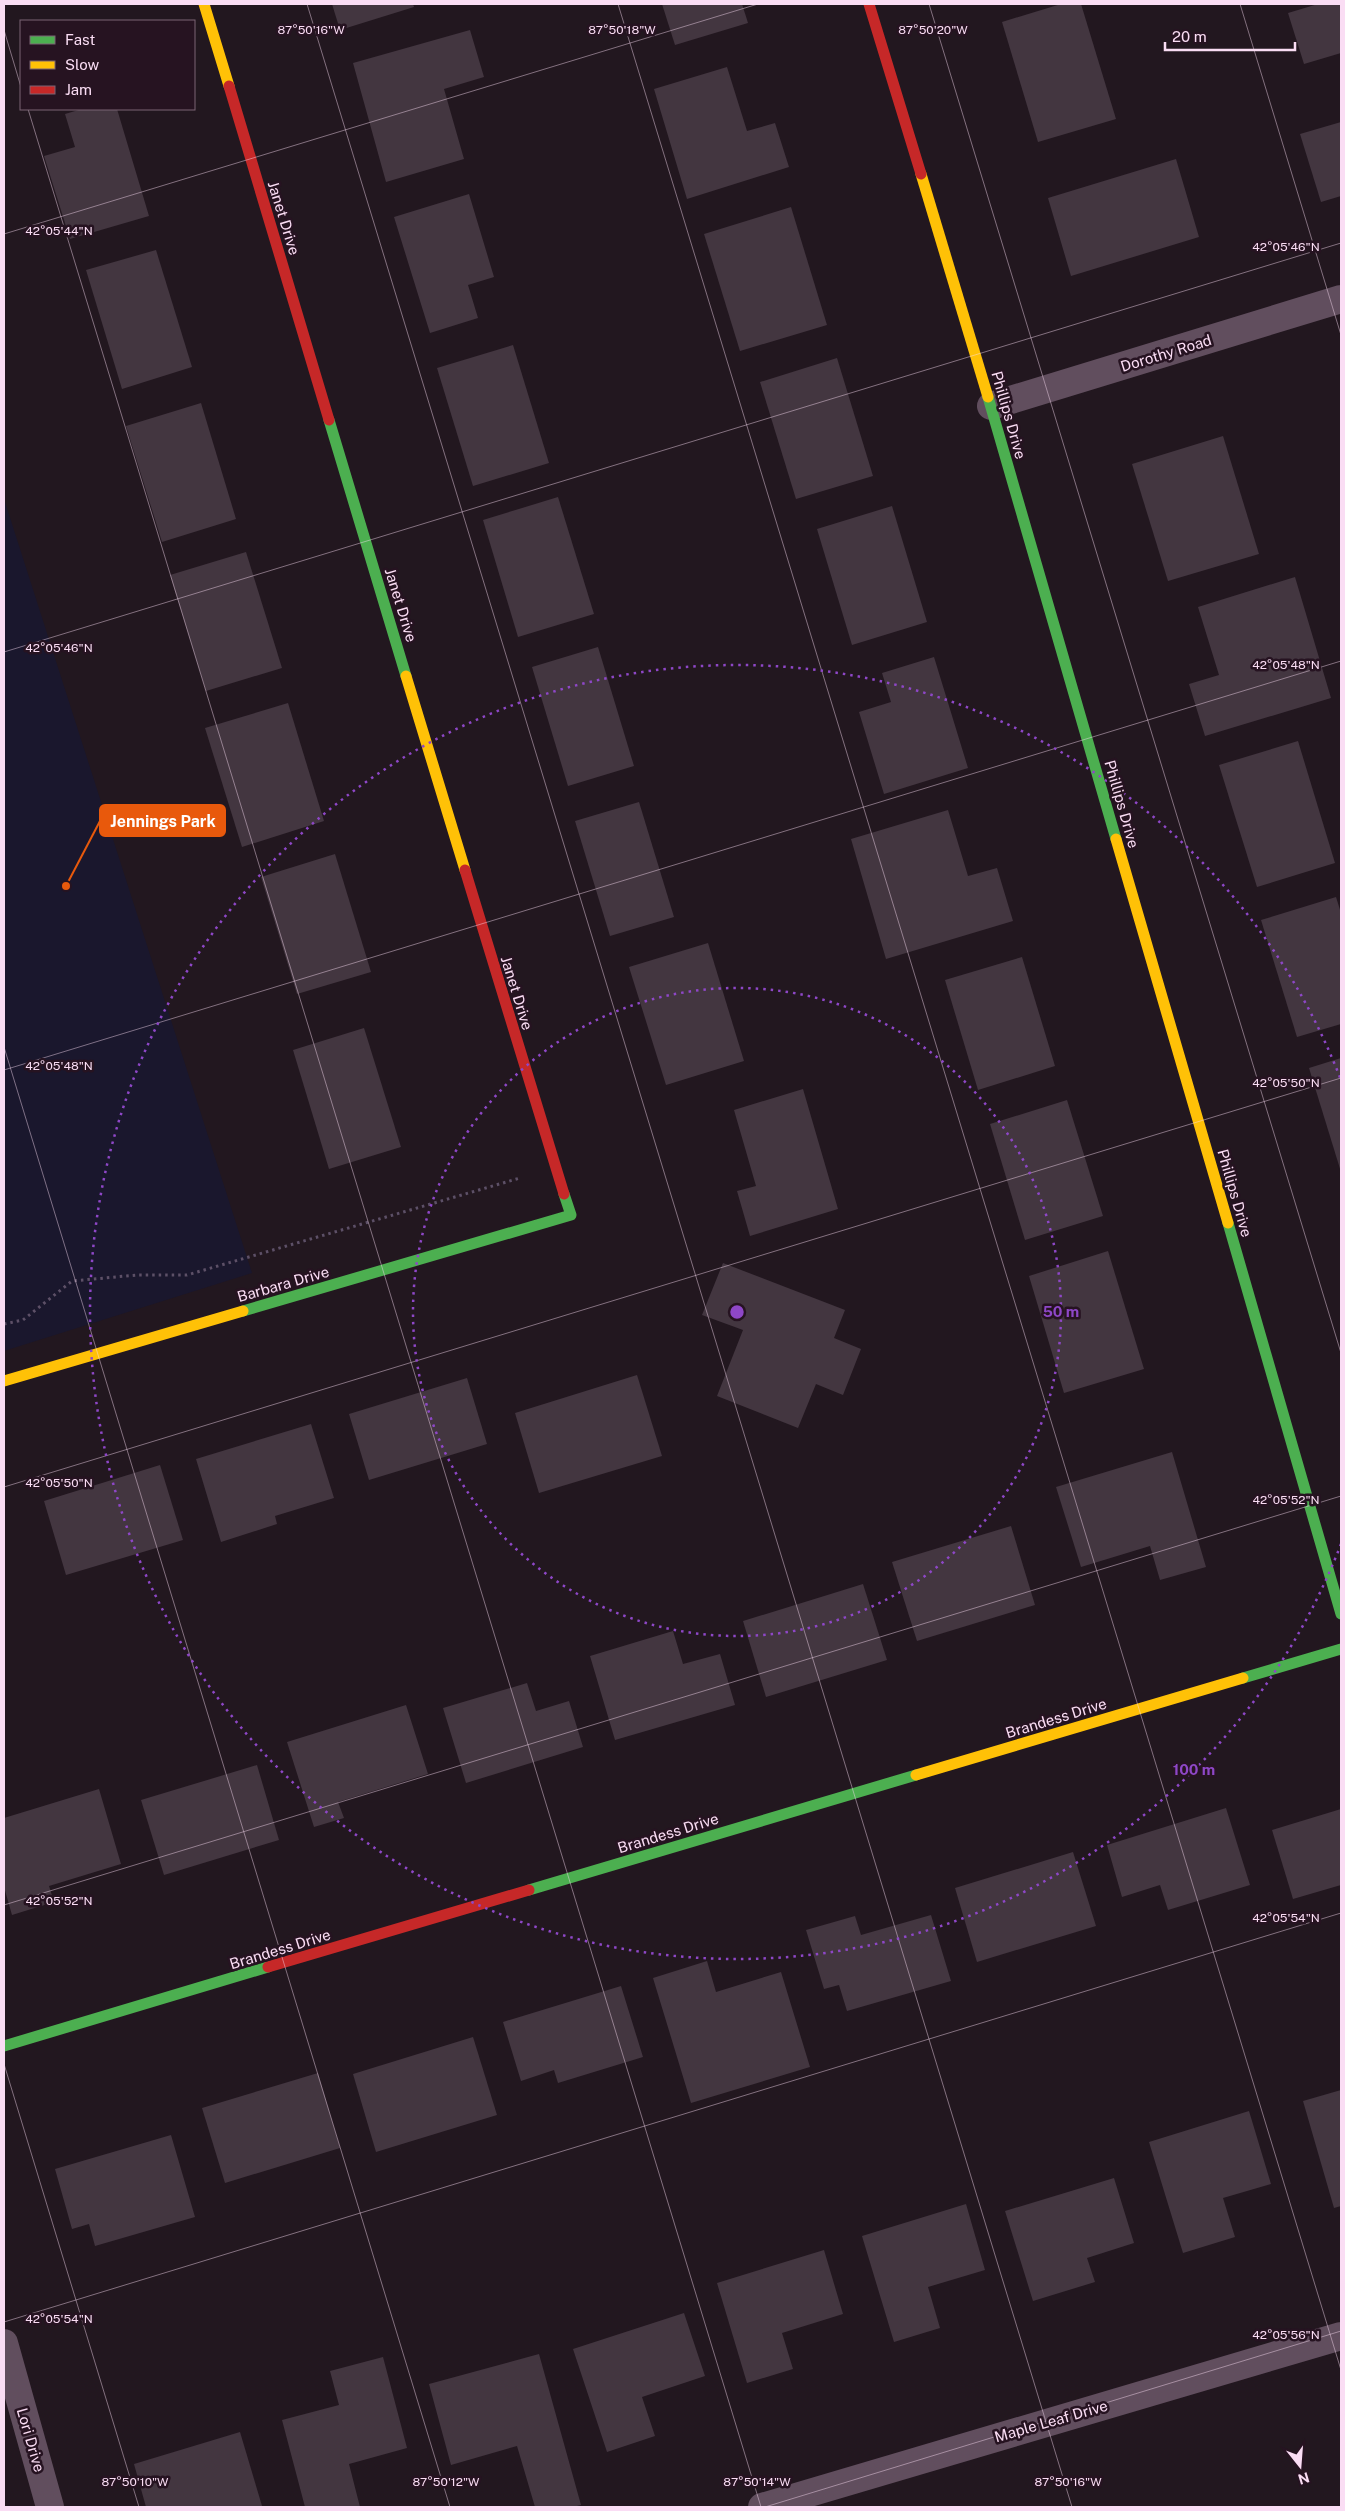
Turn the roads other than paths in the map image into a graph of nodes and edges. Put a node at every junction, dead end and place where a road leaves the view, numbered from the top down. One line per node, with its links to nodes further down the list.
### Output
1 (204, 4): 5 (street, Janet Drive)
2 (869, 4): 4 (street, Phillips Drive)
3 (1341, 299): 4 (street, Dorothy Road)
4 (992, 406): 7 (street, Phillips Drive)
5 (571, 1215): 6 (street, Barbara Drive)
6 (4, 1381)
7 (1341, 1614)
8 (1341, 1649): 9 (street, Brandess Drive)
9 (4, 2046)
10 (1341, 2336): 13 (street, Maple Leaf Drive)
11 (4, 2344): 12 (street, Lori Drive)
12 (50, 2507)
13 (762, 2507)

